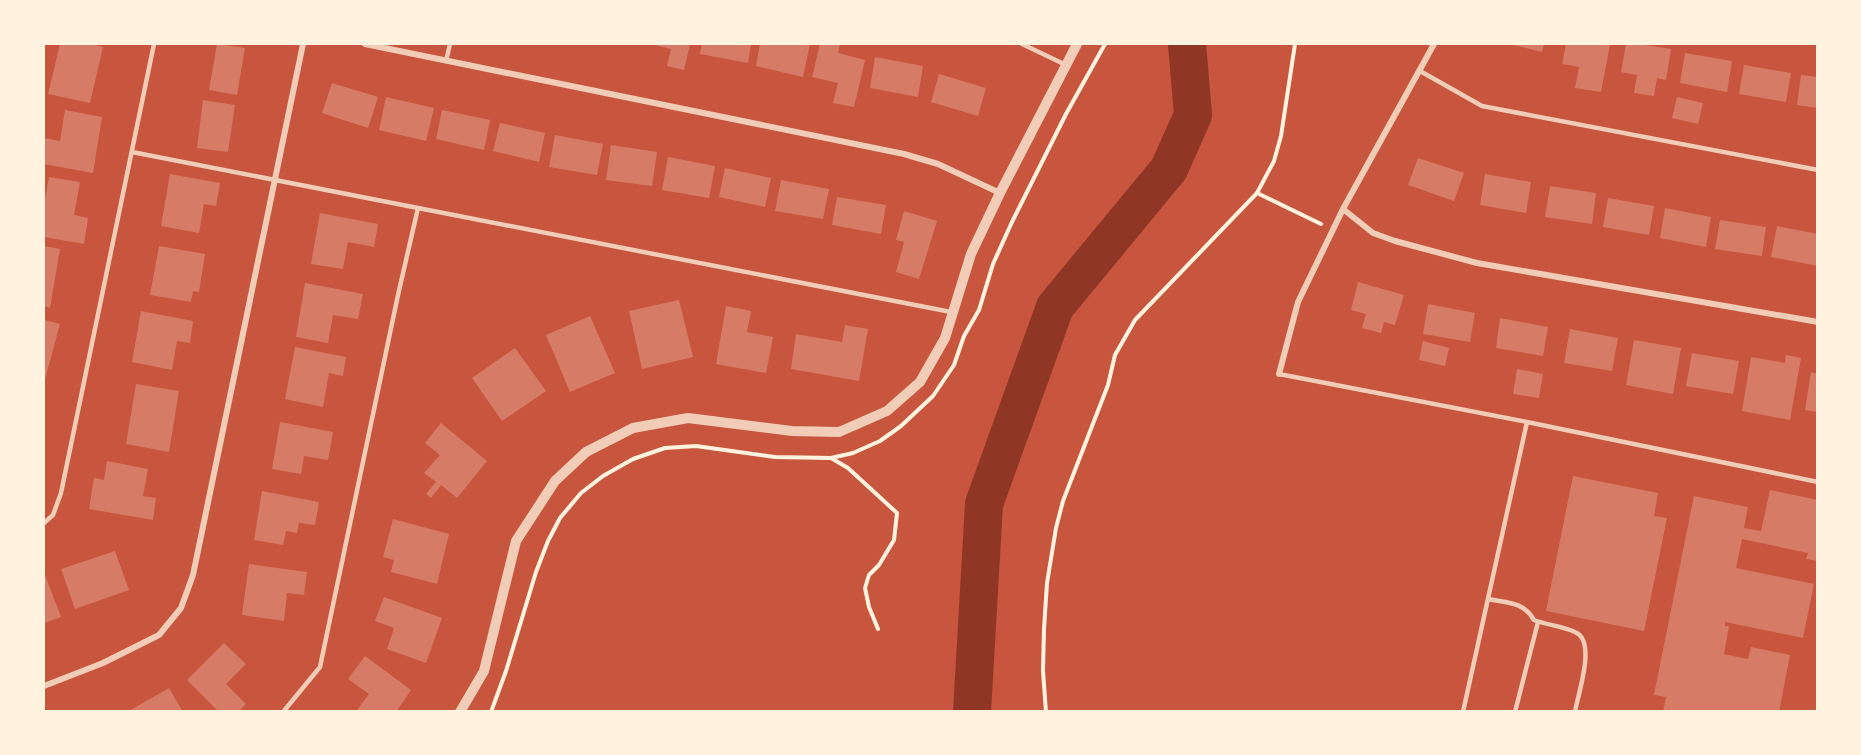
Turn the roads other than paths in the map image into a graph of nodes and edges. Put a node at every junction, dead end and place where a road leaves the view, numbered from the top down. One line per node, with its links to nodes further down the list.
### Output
1 (154, 44): 11 (lane)
2 (303, 44): 13 (street)
3 (364, 44): 8 (street)
4 (450, 44): 8 (lane)
5 (1022, 44): 9 (lane)
6 (1077, 44): 9 (street)
7 (1434, 44): 10 (street)
8 (446, 61): 14 (street)
9 (1066, 65): 14 (street)
10 (1420, 71): 12 (lane); 16 (street)
11 (132, 152): 13 (lane); 22 (lane)
12 (1818, 170)
13 (275, 179): 15 (lane); 25 (street)
14 (1000, 193): 17 (street)
15 (418, 208): 17 (lane); 26 (lane)
16 (1343, 209): 18 (street); 19 (street)
17 (953, 312): 27 (street)
18 (1818, 322)
19 (1279, 375): 20 (lane)
20 (1527, 422): 21 (lane); 23 (lane)
21 (1818, 482)
22 (44, 523)
23 (1488, 600): 24 (lane); 28 (lane)
24 (1538, 622): 29 (lane); 30 (lane)
25 (44, 686)
26 (283, 711)
27 (460, 711)
28 (1463, 711)
29 (1515, 711)
30 (1575, 711)

